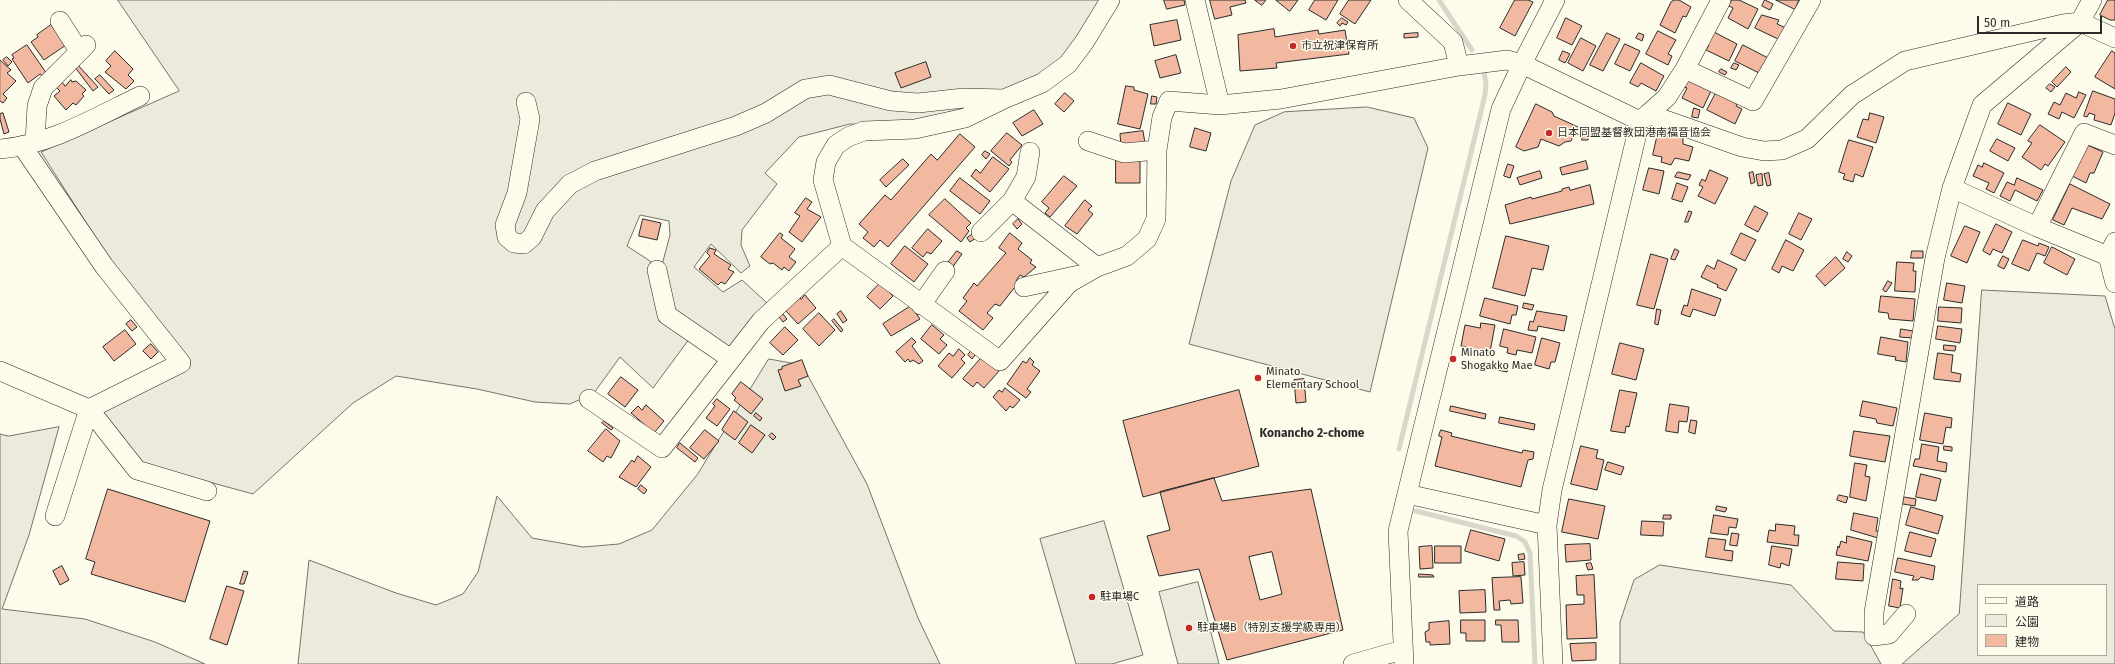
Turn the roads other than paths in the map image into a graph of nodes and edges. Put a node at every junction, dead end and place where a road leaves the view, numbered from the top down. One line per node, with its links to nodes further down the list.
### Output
1 (1110, 0): 15 (street)
2 (1195, 0): 17 (street)
3 (1408, 0): 12 (street)
4 (1555, 0): 11 (street)
5 (1721, 0): 13 (street)
6 (1811, 0): 13 (street)
7 (2092, 0): 9 (street)
8 (60, 21): 20 (street)
9 (2080, 22): 10 (street); 18 (street); 25 (street)
10 (2115, 38)
11 (1522, 64): 12 (street); 18 (street); 42 (street)
12 (1459, 66): 17 (street)
13 (1685, 69): 18 (street)
14 (140, 96): 20 (street)
15 (1004, 99): 16 (street); 29 (street)
16 (526, 102)
17 (1220, 105): 23 (street)
18 (1644, 118): 44 (street)
19 (1088, 141): 23 (street)
20 (29, 145): 22 (street); 40 (street)
21 (2115, 145): 27 (street)
22 (0, 149)
23 (1157, 150): 33 (street)
24 (1030, 152): 26 (street)
25 (1952, 188): 27 (street); 45 (street)
26 (1012, 200): 28 (street); 33 (street)
27 (2037, 227): 30 (street)
28 (981, 232)
29 (842, 246): 36 (street); 37 (street)
30 (2111, 249): 34 (street)
31 (657, 270): 37 (street)
32 (945, 271): 36 (street)
33 (1090, 271): 35 (street); 36 (street)
34 (2115, 282)
35 (1024, 287)
36 (921, 305)
37 (731, 360): 39 (street)
38 (0, 371): 40 (street)
39 (589, 399)
40 (89, 409): 41 (street); 43 (street)
41 (207, 491)
42 (1407, 494): 44 (street); 46 (street)
43 (55, 516)
44 (1547, 525): 48 (street)
45 (1906, 614)
46 (1403, 657): 47 (street)
47 (1354, 664)
48 (1553, 664)

